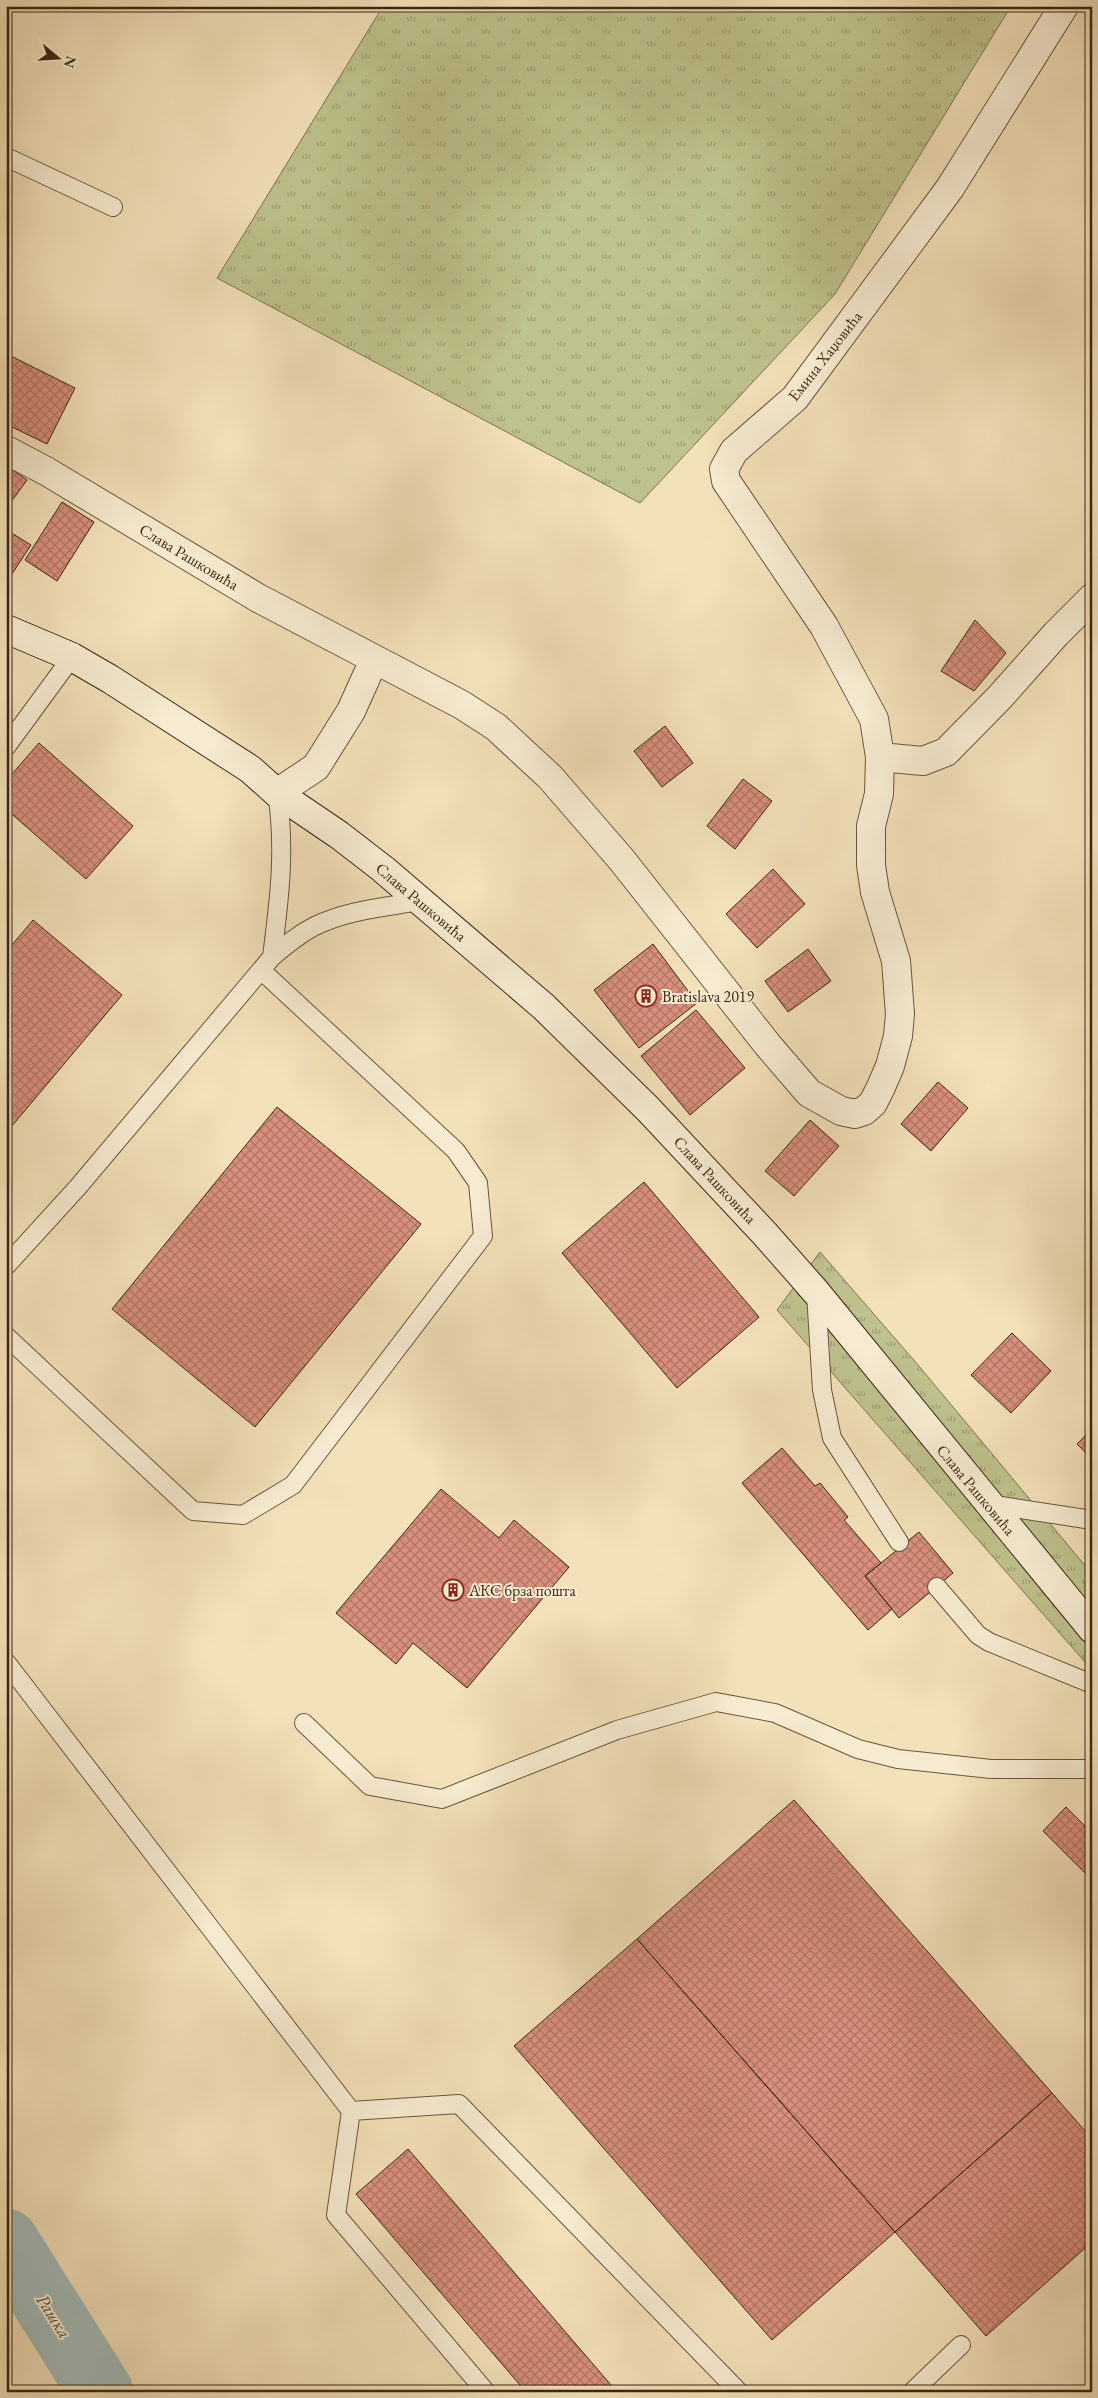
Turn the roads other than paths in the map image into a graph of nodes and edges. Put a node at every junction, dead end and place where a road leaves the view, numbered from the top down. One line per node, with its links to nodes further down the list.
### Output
1 (1064, 6): 10 (street, Емина Хаџовића)
2 (6, 157): 3 (lane)
3 (114, 207)
4 (6, 450): 8 (street, Слава Рашковића)
5 (1092, 598): 10 (street)
6 (6, 630): 7 (street, Слава Рашковића)
7 (72, 657): 9 (lane); 11 (street, Слава Рашковића)
8 (374, 660): 11 (street); 12 (street, Слава Рашковића)
9 (6, 747)
10 (880, 757): 12 (street, Емина Хаџовића)
11 (277, 793): 13 (street, Слава Рашковића); 14 (lane)
12 (879, 794)
13 (420, 901): 14 (lane); 16 (street, Слава Рашковића)
14 (267, 964): 15 (lane); 17 (lane)
15 (6, 1266)
16 (816, 1292): 18 (street, Слава Рашковића); 20 (lane)
17 (6, 1336)
18 (988, 1504): 19 (lane); 22 (street, Слава Рашковића)
19 (1092, 1520)
20 (899, 1542)
21 (937, 1587): 24 (lane)
22 (1092, 1629)
23 (6, 1662): 27 (lane)
24 (1092, 1684)
25 (304, 1723): 26 (lane)
26 (1092, 1769)
27 (351, 2111): 29 (lane); 30 (lane)
28 (961, 2345): 31 (lane)
29 (486, 2392)
30 (739, 2392)
31 (912, 2392)

